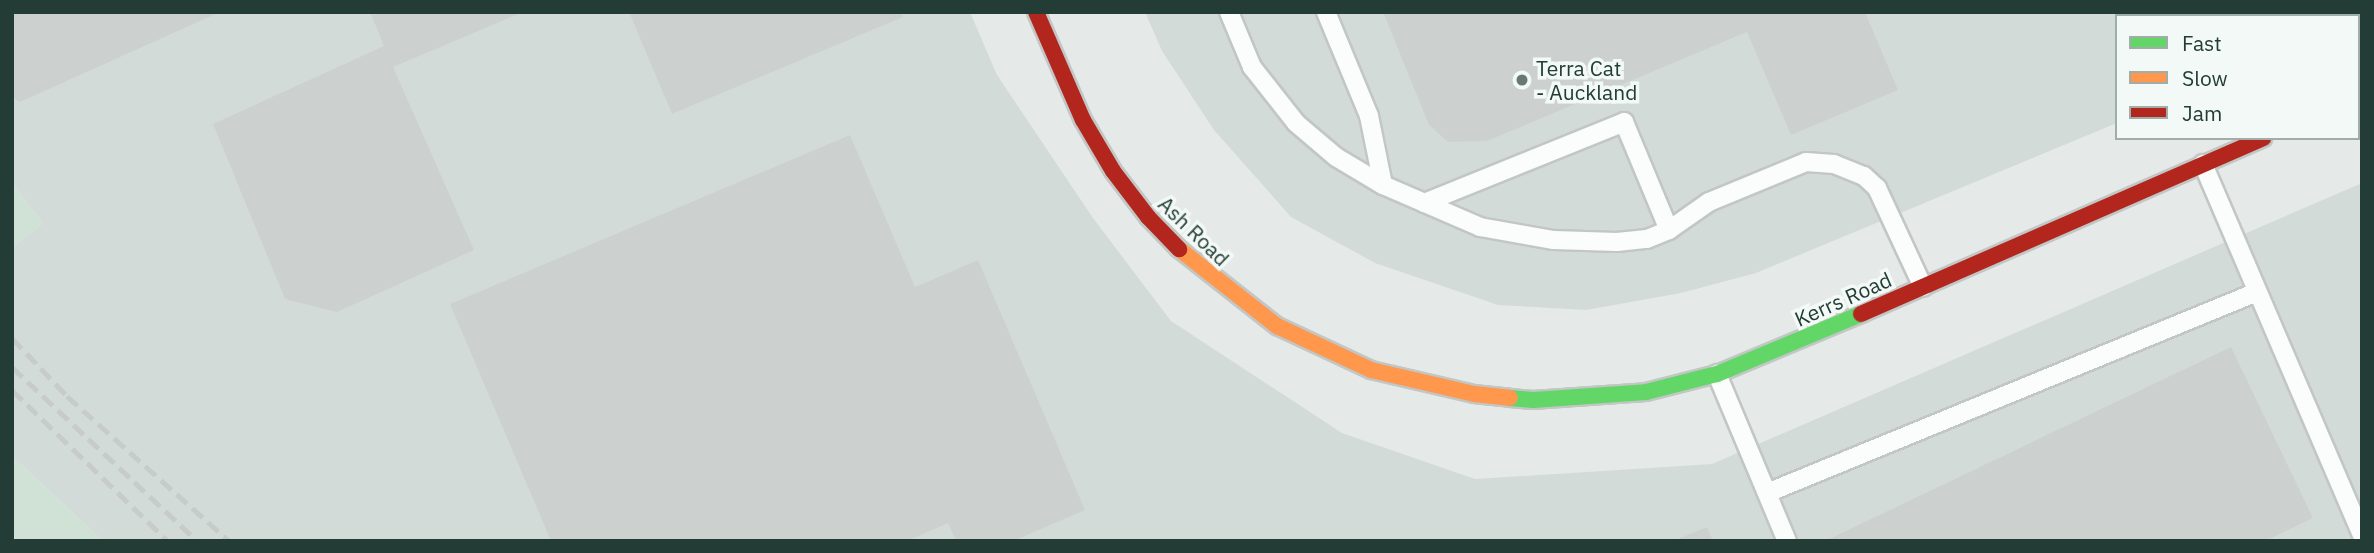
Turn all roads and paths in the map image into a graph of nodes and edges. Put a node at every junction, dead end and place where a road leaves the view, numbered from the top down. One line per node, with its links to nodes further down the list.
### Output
1 (1036, 12): 12 (main road, Ash Road)
2 (1229, 12): 6 (lane)
3 (1326, 12): 6 (lane)
4 (2258, 140): 5 (main road, Kerrs Road)
5 (2203, 164): 9 (main road, Kerrs Road); 10 (lane)
6 (1383, 185): 7 (lane)
7 (1424, 203): 8 (lane); 8 (lane)
8 (1669, 230): 9 (lane)
9 (1923, 287): 11 (main road, Kerrs Road)
10 (2258, 292): 13 (lane); 14 (lane)
11 (1717, 374): 12 (main road, Kerrs Road); 13 (lane)
12 (1417, 383)
13 (1767, 493): 15 (lane)
14 (2362, 535)
15 (1787, 541)

